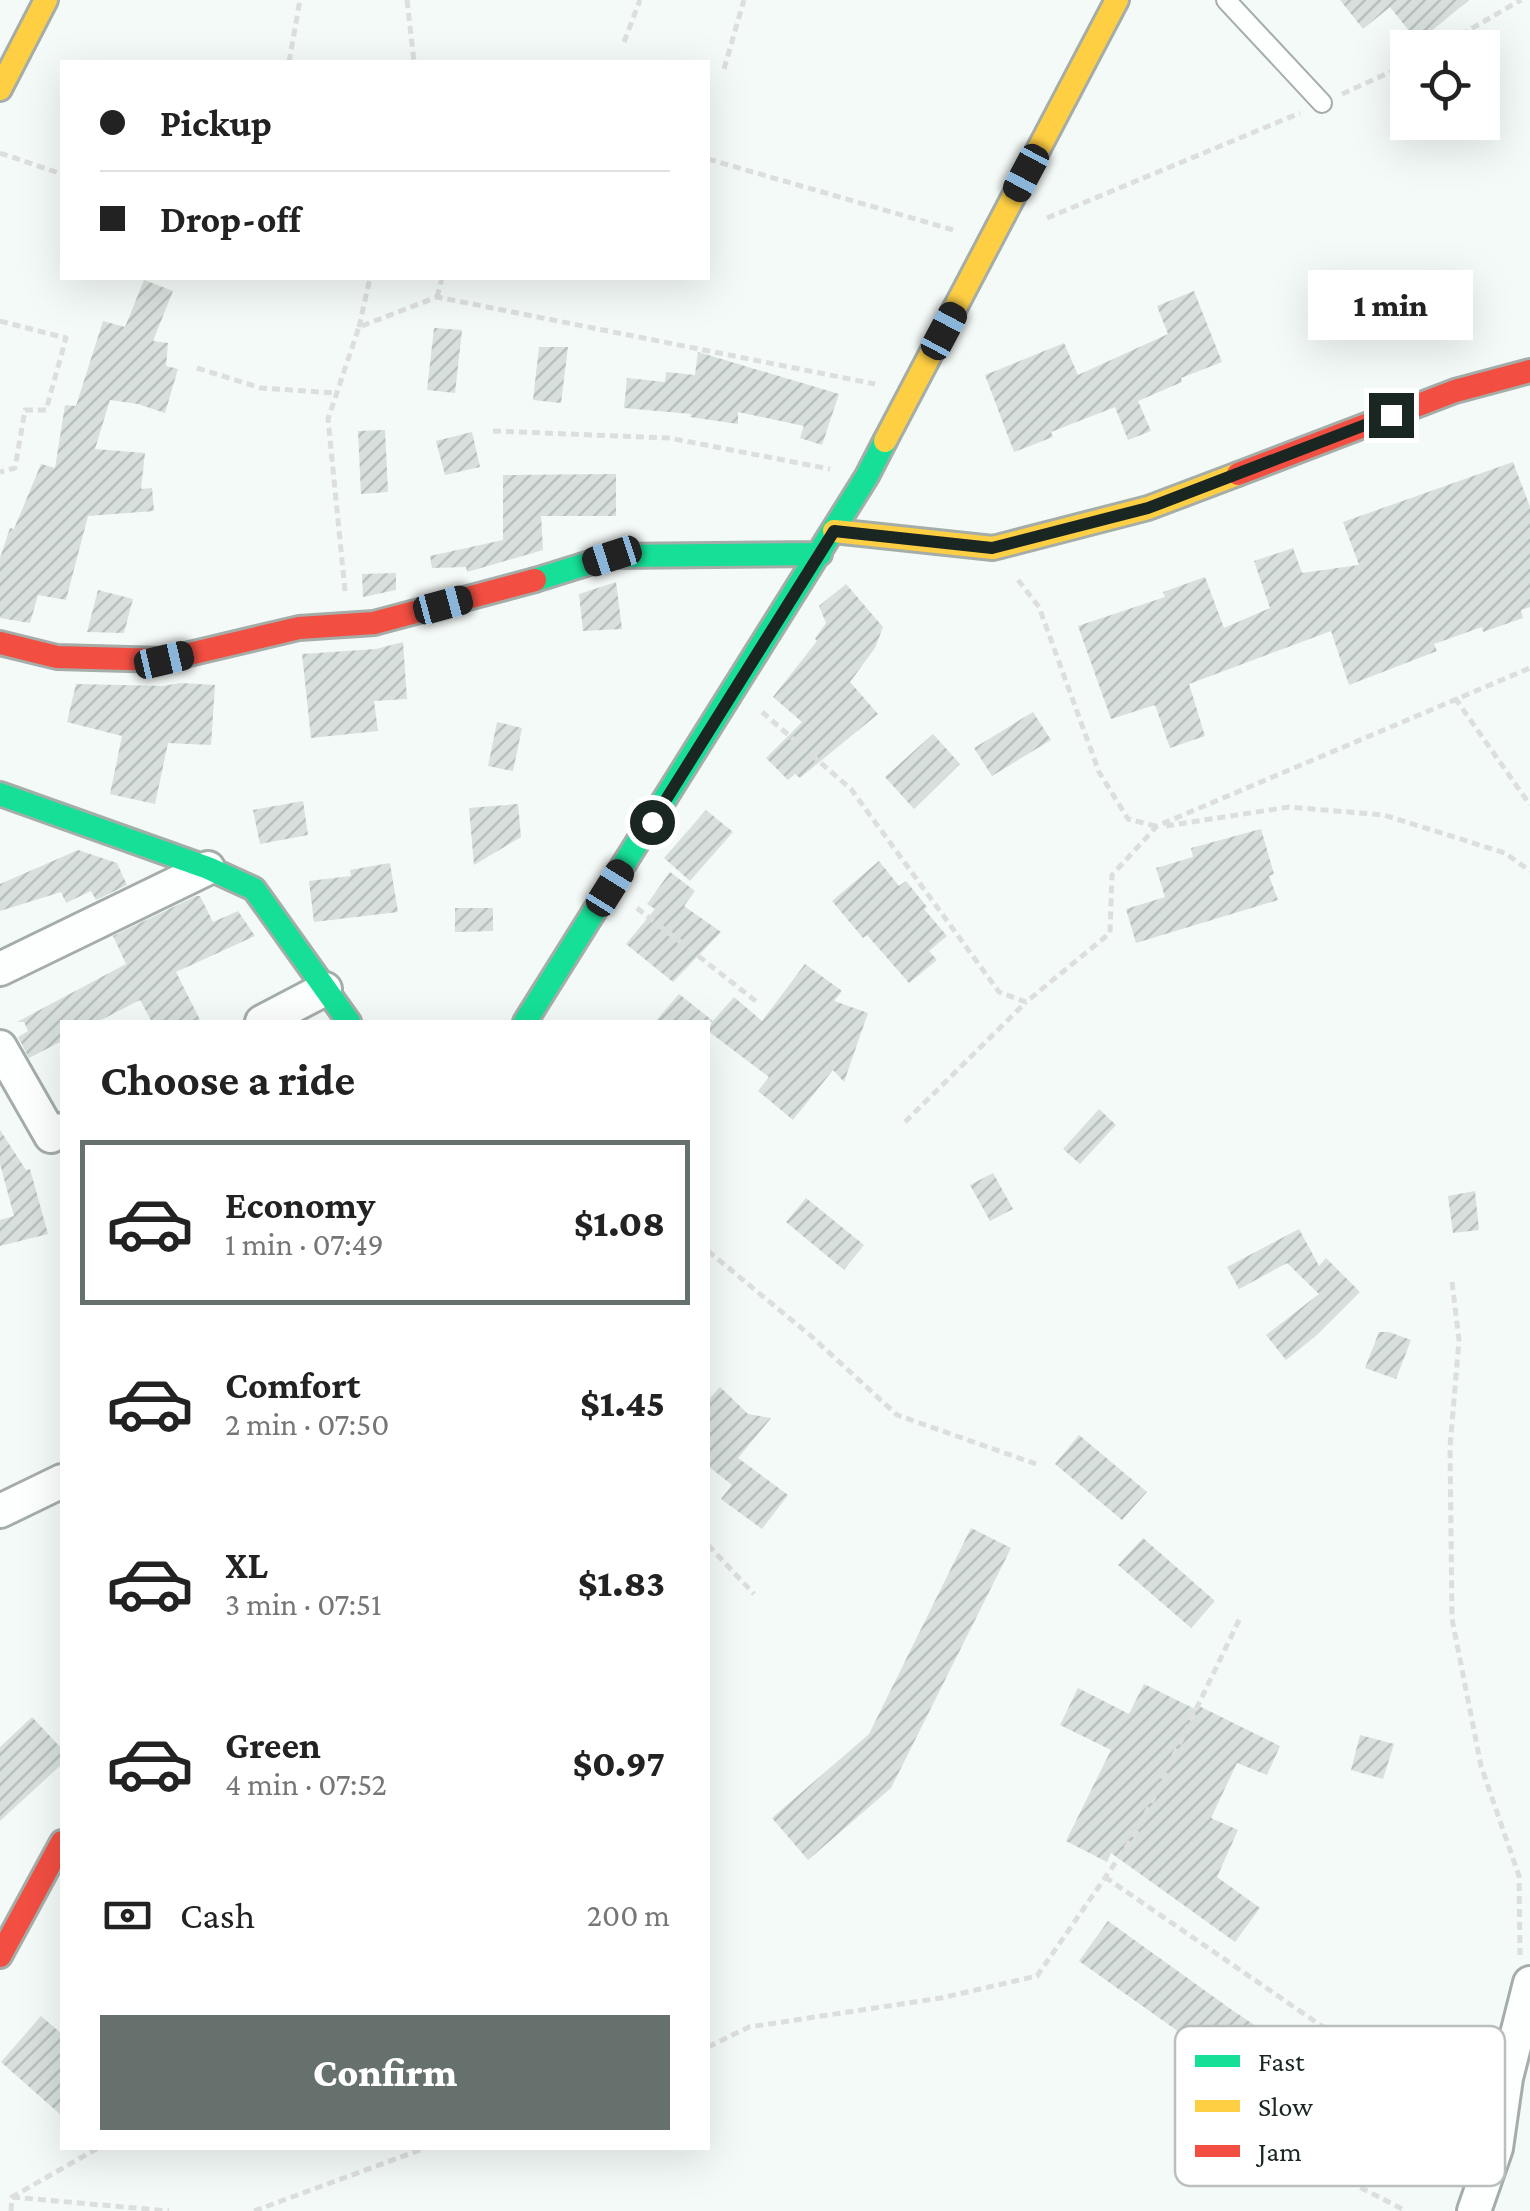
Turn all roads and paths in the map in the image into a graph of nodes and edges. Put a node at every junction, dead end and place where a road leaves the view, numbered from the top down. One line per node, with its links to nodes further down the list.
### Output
1 (46, 0): 15 (main road)
2 (300, 0): 11 (path)
3 (407, 0): 12 (path)
4 (640, 0): 10 (path)
5 (744, 0): 13 (path)
6 (1117, 0): 21 (main road)
7 (1226, 0): 16 (lane)
8 (1520, 0): 9 (path)
9 (1469, 30)
10 (624, 42)
11 (289, 60)
12 (414, 60)
13 (724, 69)
14 (1390, 72): 16 (path)
15 (0, 89)
16 (1322, 103): 20 (path)
17 (0, 153): 19 (path)
18 (710, 160): 21 (path)
19 (60, 173)
20 (1046, 218)
21 (990, 241): 29 (main road)
22 (370, 280): 26 (path)
23 (442, 280): 24 (path)
24 (438, 298): 26 (path); 29 (path)
25 (0, 321): 32 (path)
26 (359, 327): 30 (path)
27 (196, 368): 30 (path)
28 (1530, 371): 35 (main road)
29 (912, 391): 33 (main road)
30 (336, 394): 37 (path)
31 (493, 431): 33 (path)
32 (0, 472)
33 (867, 476): 34 (main road)
34 (834, 531): 35 (main road); 36 (main road)
35 (992, 548): 44 (path)
36 (820, 554): 37 (main road); 40 (main road)
37 (348, 624): 38 (main road)
38 (0, 643)
39 (1530, 668): 41 (path)
40 (736, 690): 47 (main road); 51 (path)
41 (1455, 698): 43 (path); 44 (path)
42 (0, 794): 45 (main road)
43 (1530, 806)
44 (1157, 826): 46 (path); 51 (path)
45 (208, 868): 48 (street); 49 (main road)
46 (1530, 871)
47 (610, 888): 50 (path); 54 (main road)
48 (0, 969)
49 (324, 989): 52 (street); 53 (main road)
50 (757, 1002)
51 (1026, 1002): 56 (path)
52 (266, 1020)
53 (347, 1020)
54 (526, 1020)
55 (0, 1047): 57 (street)
56 (905, 1122)
57 (60, 1131)
58 (710, 1253): 60 (path)
59 (1452, 1282): 67 (path)
60 (1036, 1464)
61 (60, 1482): 62 (street)
62 (0, 1511)
63 (710, 1547): 64 (path)
64 (754, 1594)
65 (1242, 1616): 68 (path)
66 (60, 1846): 69 (main road)
67 (1519, 1876)
68 (1106, 1877): 71 (path); 72 (path)
69 (0, 1956)
70 (1530, 1984): 73 (street)
71 (1322, 2026)
72 (710, 2045)
73 (1505, 2085)
74 (94, 2150): 78 (path)
75 (421, 2150): 81 (path)
76 (1357, 2186): 82 (path)
77 (1483, 2186): 83 (street)
78 (12, 2196): 79 (path); 80 (path)
79 (11, 2211)
80 (169, 2211)
81 (254, 2211)
82 (1406, 2211)
83 (1474, 2211)

